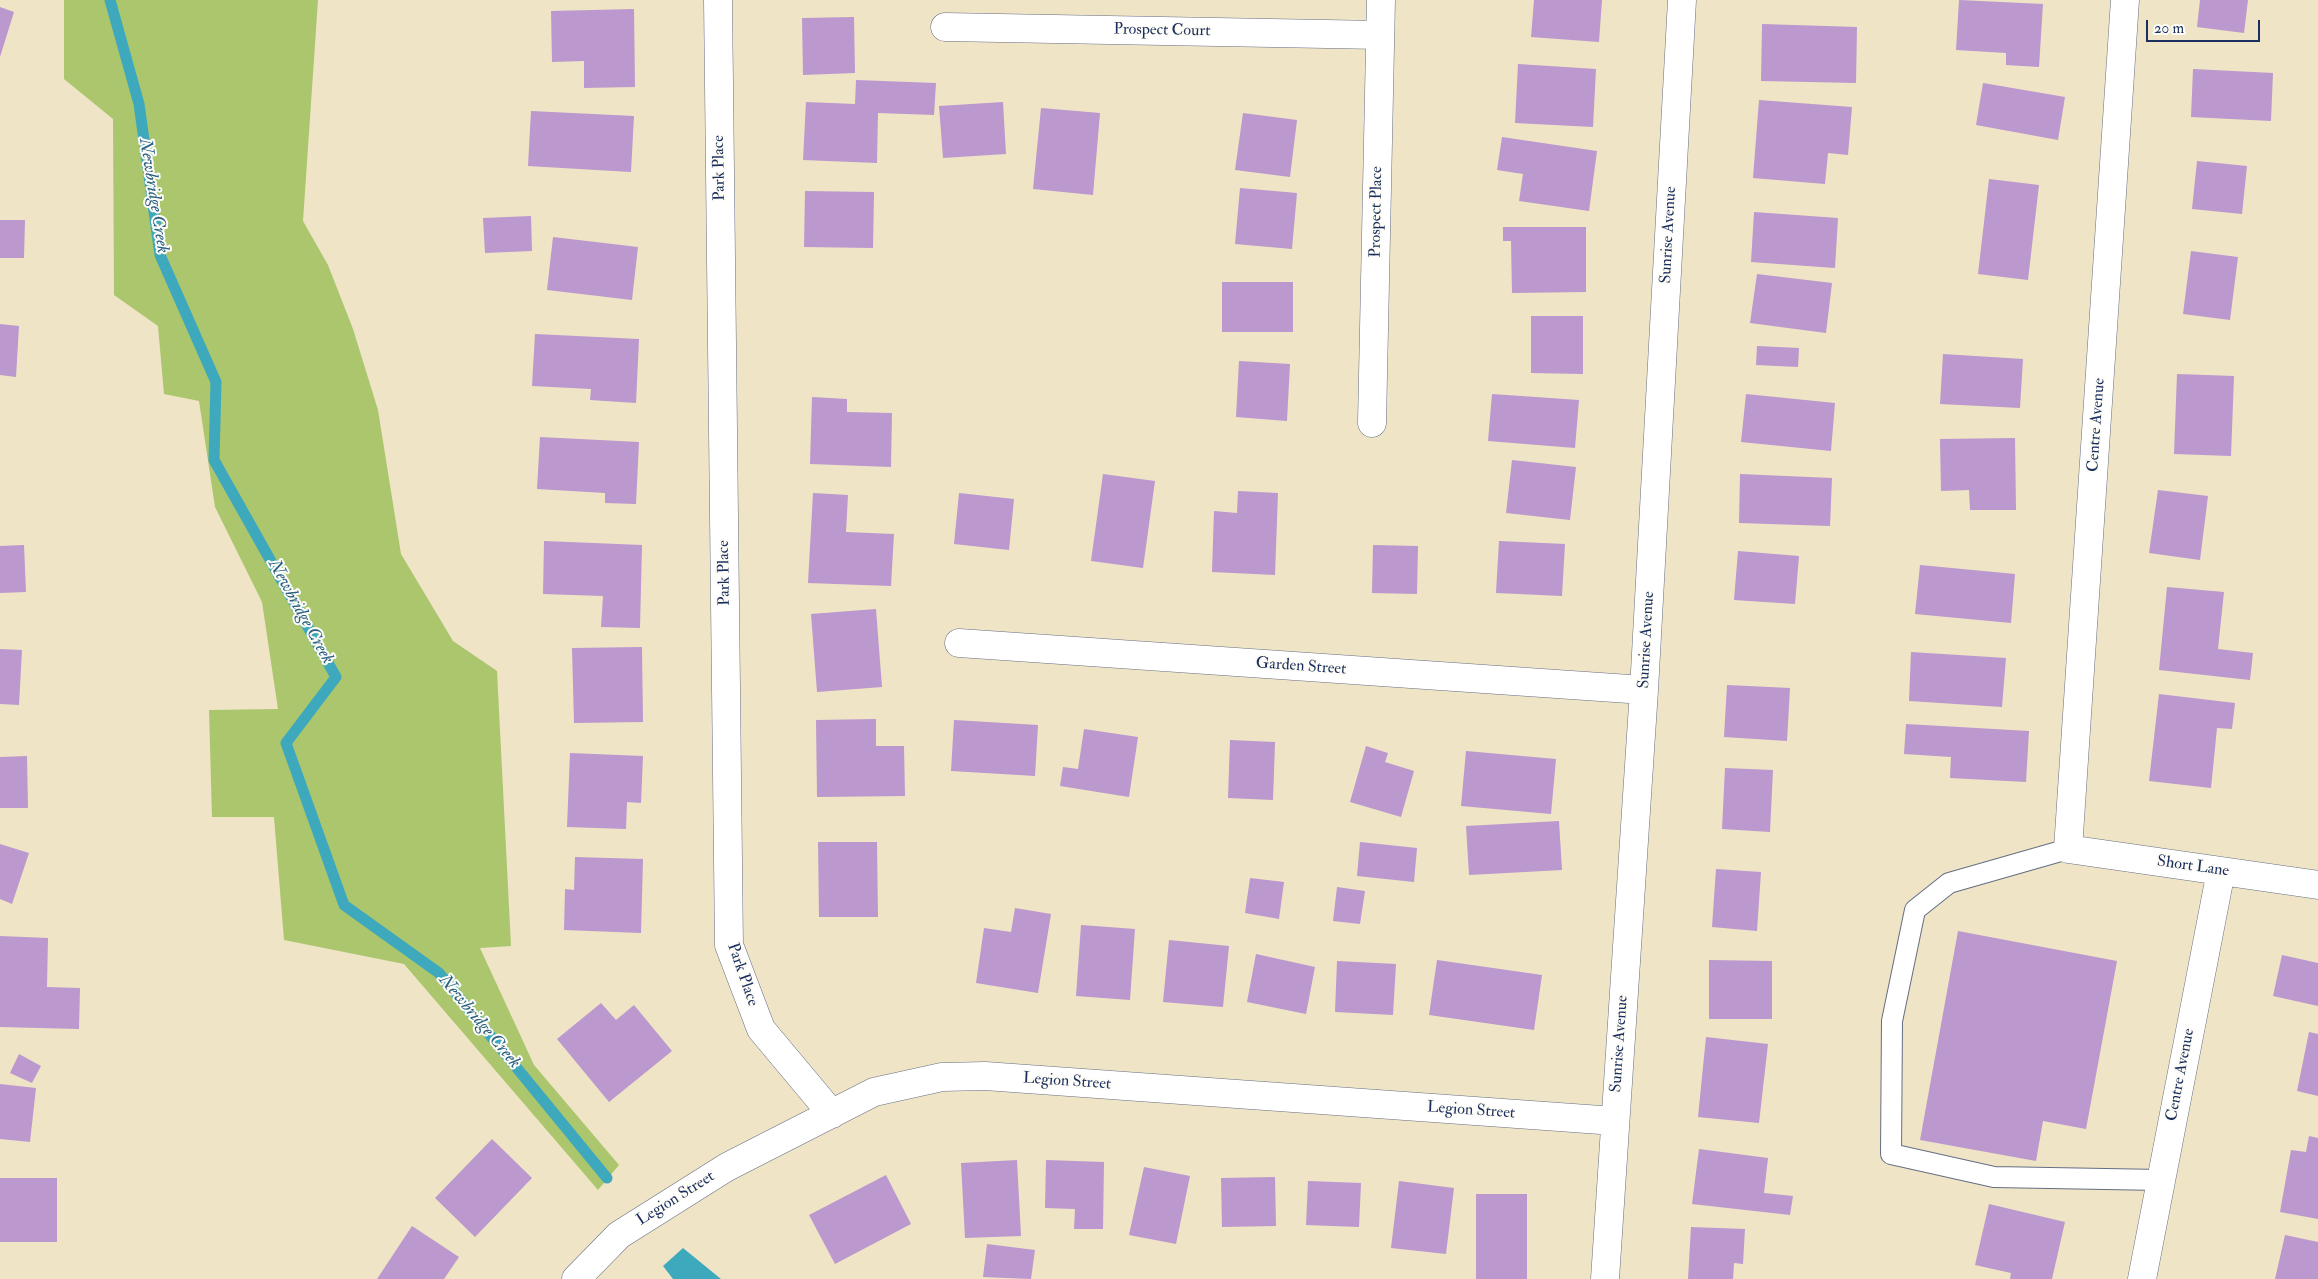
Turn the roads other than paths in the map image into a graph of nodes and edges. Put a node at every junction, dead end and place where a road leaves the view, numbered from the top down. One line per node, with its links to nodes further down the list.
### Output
1 (718, 0): 13 (street, Park Place)
2 (1381, 0): 6 (street, Prospect Place)
3 (1682, 0): 9 (street, Sunrise Avenue)
4 (2125, 0): 10 (street, Centre Avenue)
5 (944, 27): 6 (street, Prospect Court)
6 (1380, 35): 7 (street, Prospect Place)
7 (1372, 423)
8 (959, 643): 9 (street, Garden Street)
9 (1644, 690): 14 (street, Sunrise Avenue)
10 (2068, 850): 11 (street, Short Lane); 15 (lane)
11 (2221, 871): 12 (street, Short Lane); 15 (street, Centre Avenue)
12 (2318, 885)
13 (832, 1114): 14 (street, Legion Street); 16 (street, Legion Street)
14 (1615, 1122): 17 (street, Sunrise Avenue)
15 (2161, 1180): 18 (street, Centre Avenue)
16 (576, 1279)
17 (1605, 1279)
18 (2142, 1279)

